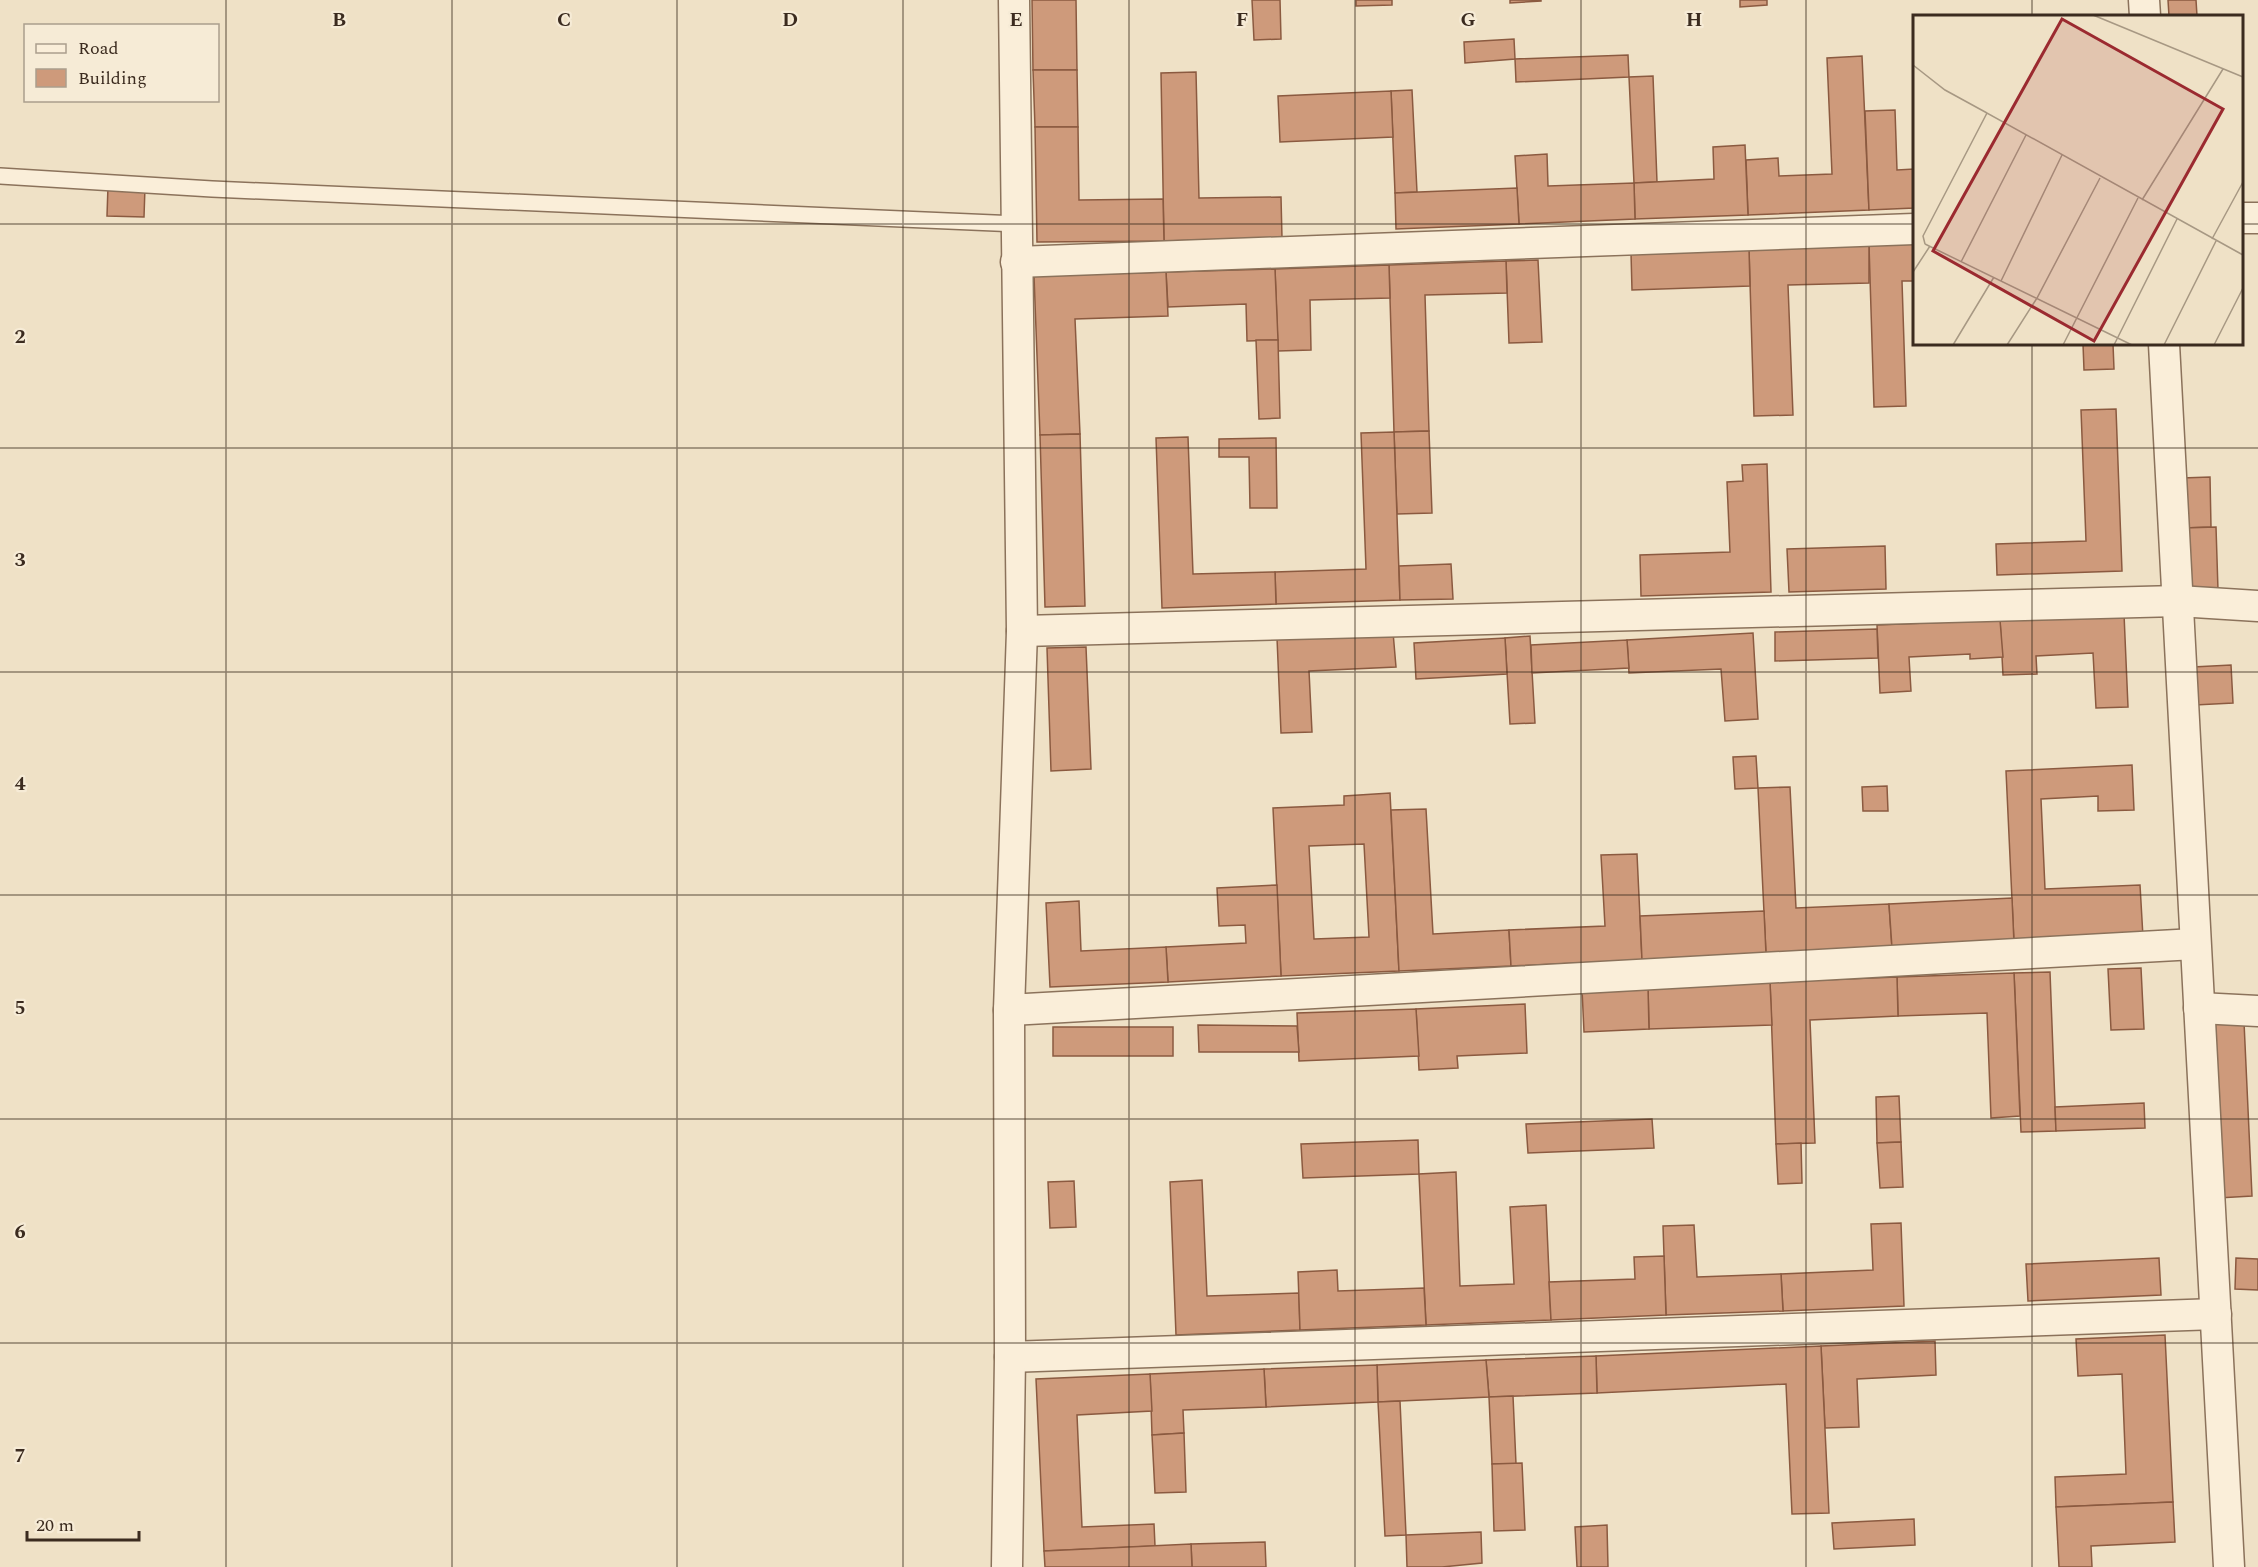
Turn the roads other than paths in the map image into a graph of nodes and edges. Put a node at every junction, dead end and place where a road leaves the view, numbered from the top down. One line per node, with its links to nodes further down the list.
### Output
1 (1014, 0): 5 (street)
2 (2144, 0): 3 (street)
3 (2145, 15)
4 (0, 176): 5 (lane)
5 (1018, 224): 7 (street)
6 (1913, 229): 7 (street)
7 (1017, 262): 11 (street)
8 (2164, 345): 9 (street)
9 (2178, 601): 10 (street); 11 (street); 12 (street)
10 (2258, 606)
11 (1022, 631): 14 (street)
12 (2195, 944): 13 (street); 14 (street)
13 (2199, 1008): 15 (street); 16 (street)
14 (1009, 1010): 17 (street)
15 (2258, 1011)
16 (2216, 1314): 17 (street); 19 (street)
17 (1010, 1357): 18 (street)
18 (1007, 1567)
19 (2229, 1567)

